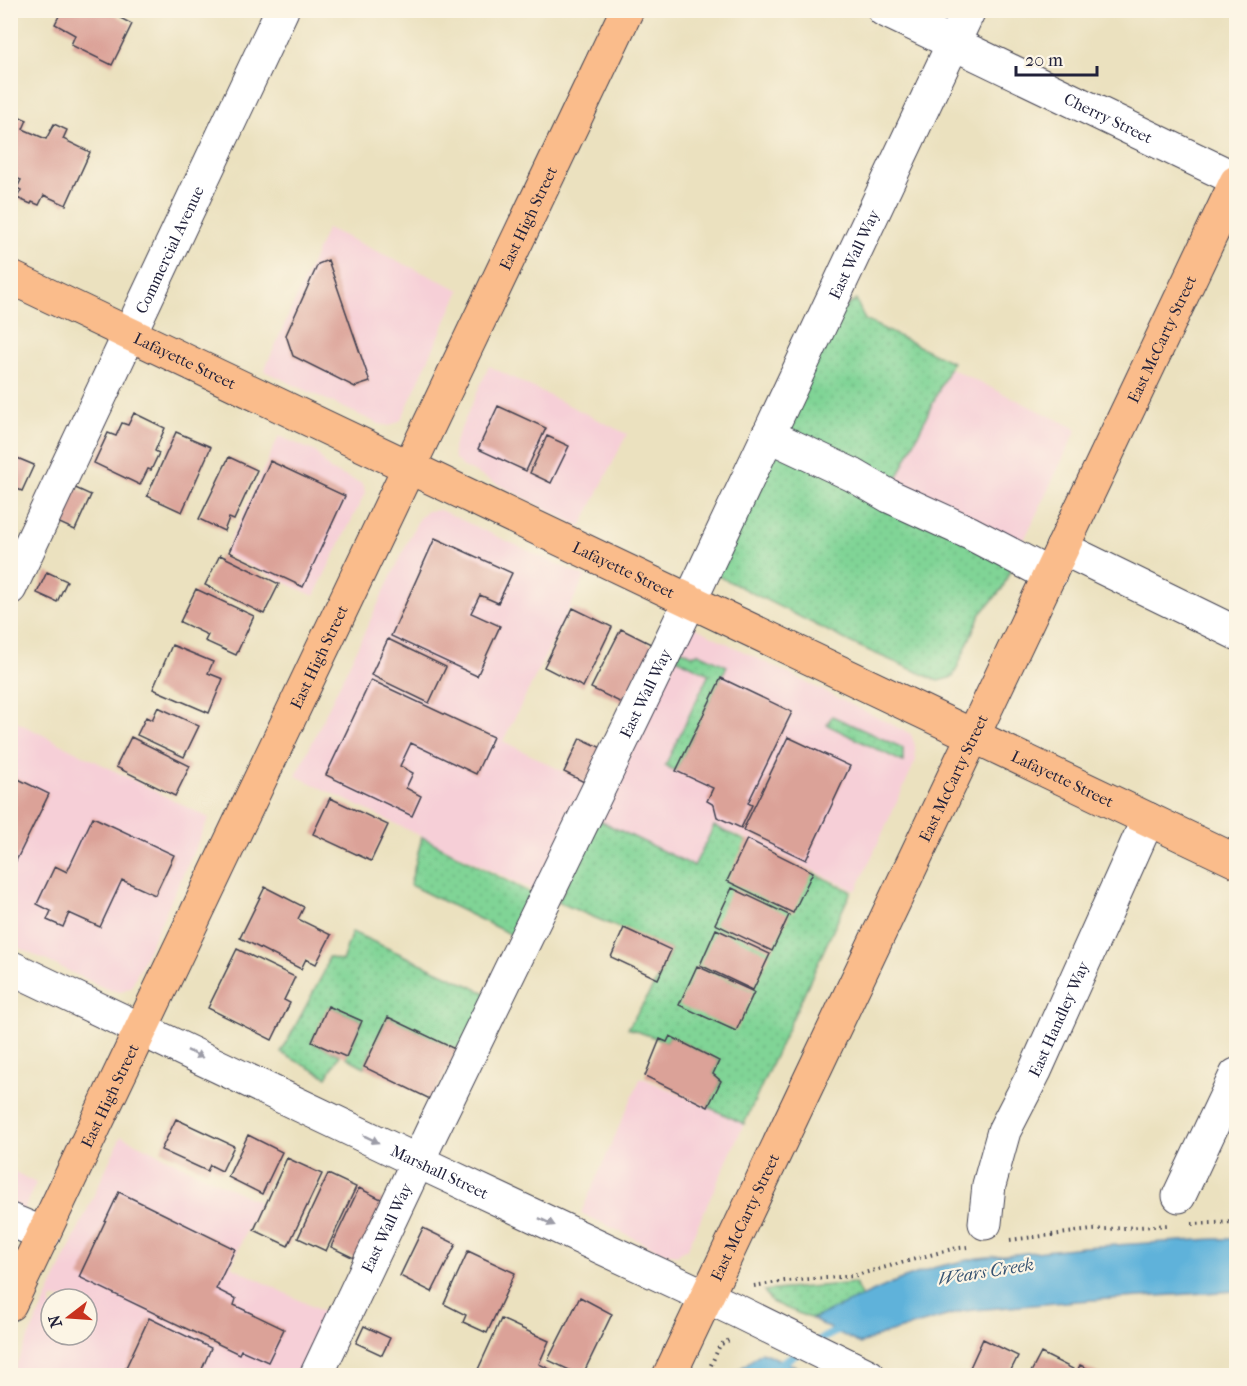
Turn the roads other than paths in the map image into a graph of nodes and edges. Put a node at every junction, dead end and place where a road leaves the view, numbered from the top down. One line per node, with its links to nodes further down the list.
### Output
1 (282, 10): 8 (street, Commercial Avenue)
2 (627, 10): 10 (main road, East High Street)
3 (884, 10): 5 (street, Cherry Street)
4 (969, 10): 5 (street, East Wall Way)
5 (952, 44): 6 (street, Cherry Street); 9 (street, East Wall Way)
6 (1236, 181): 11 (main road, East McCarty Street)
7 (10, 277): 8 (main road, Lafayette Street)
8 (130, 334): 10 (main road, Lafayette Street); 12 (street, Commercial Avenue)
9 (768, 435): 11 (street); 13 (street, East Wall Way)
10 (410, 468): 13 (main road, Lafayette Street); 19 (main road, East High Street)
11 (1056, 562): 14 (street); 15 (main road, East McCarty Street)
12 (10, 588)
13 (690, 601): 15 (main road, Lafayette Street); 21 (street, East Wall Way)
14 (1236, 633)
15 (973, 736): 16 (main road, Lafayette Street); 26 (main road, East McCarty Street)
16 (1148, 819): 17 (main road, Lafayette Street); 24 (street, East Handley Way)
17 (1236, 861)
18 (10, 967): 19 (street, Marshall Street)
19 (142, 1028): 21 (street, Marshall Street, one-way to 21); 25 (main road, East High Street)
20 (1236, 1075): 22 (street)
21 (417, 1161): 26 (street, Marshall Street, one-way to 26); 28 (street, East Wall Way)
22 (1179, 1196)
23 (10, 1220): 25 (street)
24 (985, 1223)
25 (44, 1234): 27 (main road, East High Street)
26 (706, 1296): 29 (main road, East McCarty Street); 30 (street, Marshall Street)
27 (10, 1304)
28 (316, 1376)
29 (669, 1376)
30 (869, 1376)

